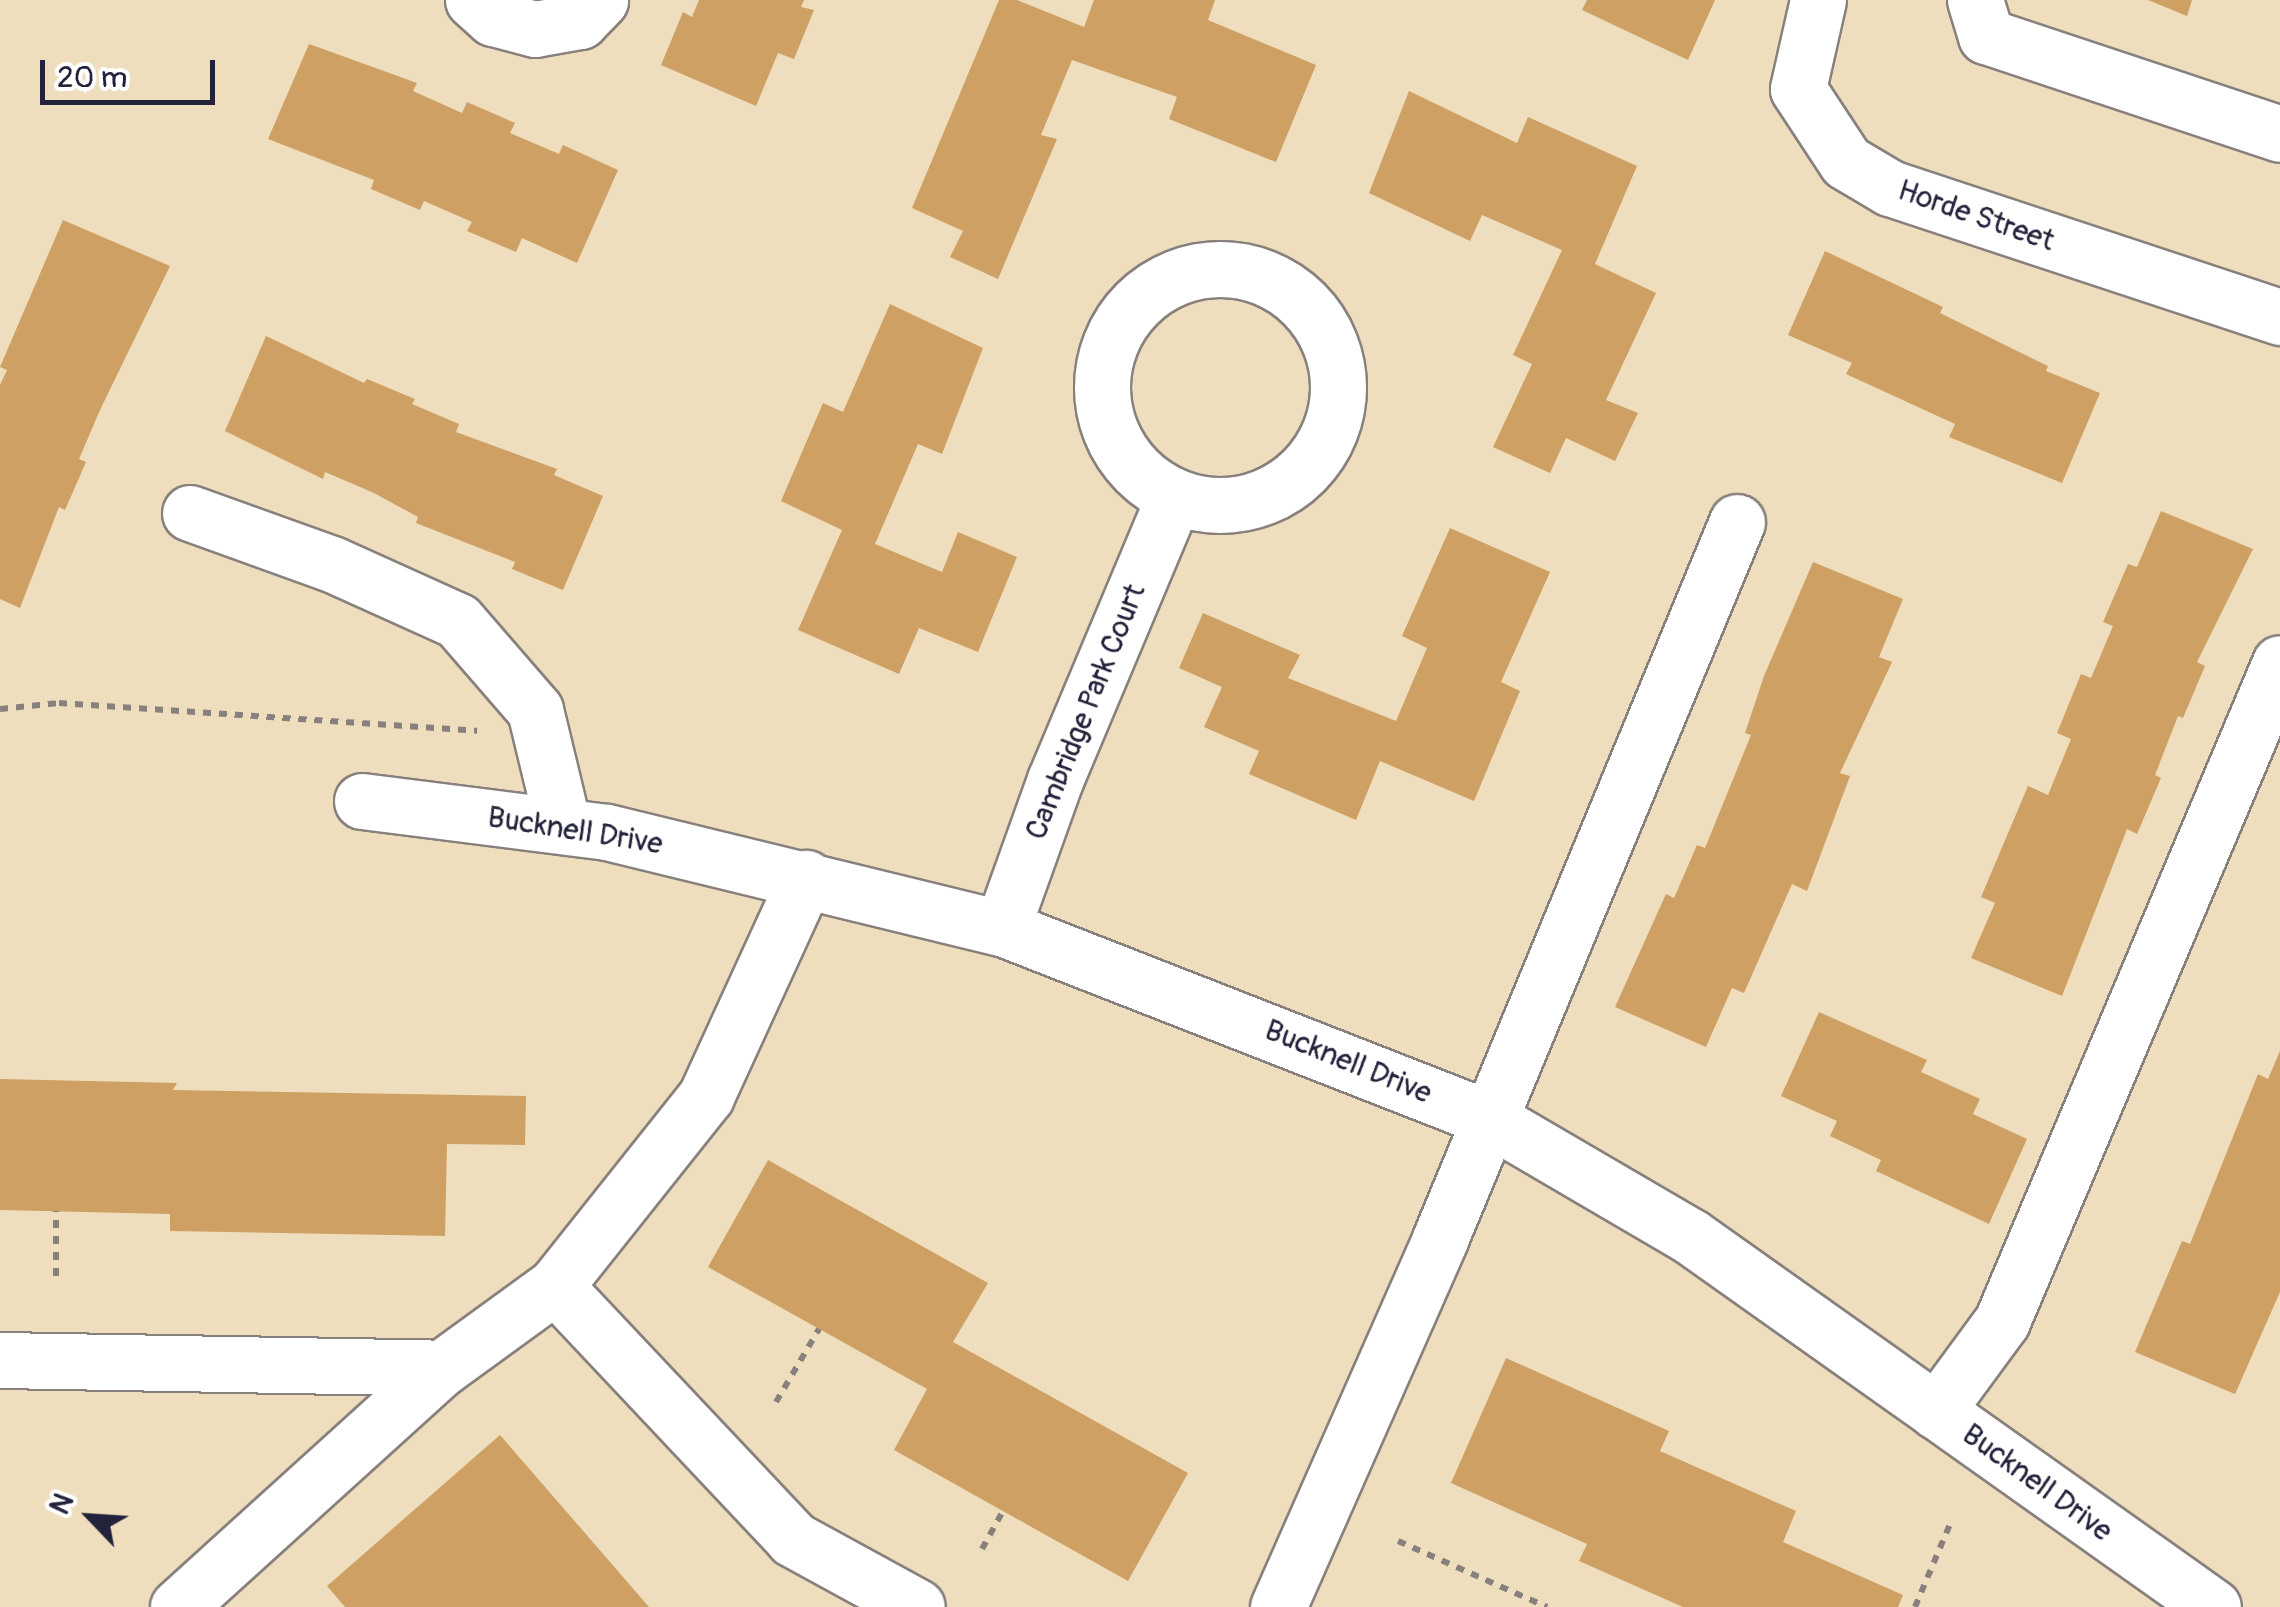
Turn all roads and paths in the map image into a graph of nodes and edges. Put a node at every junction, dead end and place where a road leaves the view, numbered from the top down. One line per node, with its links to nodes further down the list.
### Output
1 (473, 0): 2 (street)
2 (600, 0)
3 (1818, 0): 6 (street, Horde Street)
4 (1975, 0): 5 (street)
5 (2280, 134)
6 (2280, 316)
7 (1174, 497): 7 (street); 16 (street, Cambridge Park Court)
8 (190, 513): 12 (street)
9 (1737, 522): 17 (street)
10 (2280, 663): 25 (street)
11 (0, 709): 12 (path)
12 (541, 737): 14 (street)
13 (362, 800): 14 (street, Bucknell Drive)
14 (562, 826): 15 (street, Bucknell Drive)
15 (806, 878): 16 (street, Bucknell Drive); 20 (street)
16 (1002, 928): 17 (street, Bucknell Drive)
17 (1488, 1118): 25 (street, Bucknell Drive); 32 (street)
18 (56, 1211): 19 (path)
19 (56, 1276)
20 (555, 1286): 23 (street); 31 (street)
21 (819, 1328): 24 (path)
22 (0, 1360): 23 (street)
23 (442, 1368): 30 (street)
24 (776, 1402)
25 (1936, 1411): 35 (street, Bucknell Drive)
26 (1004, 1511): 29 (path)
27 (1950, 1524): 34 (path)
28 (1398, 1541): 33 (path)
29 (982, 1549)
30 (178, 1607)
31 (917, 1607)
32 (1278, 1607)
33 (1547, 1607)
34 (1915, 1607)
35 (2213, 1607)

